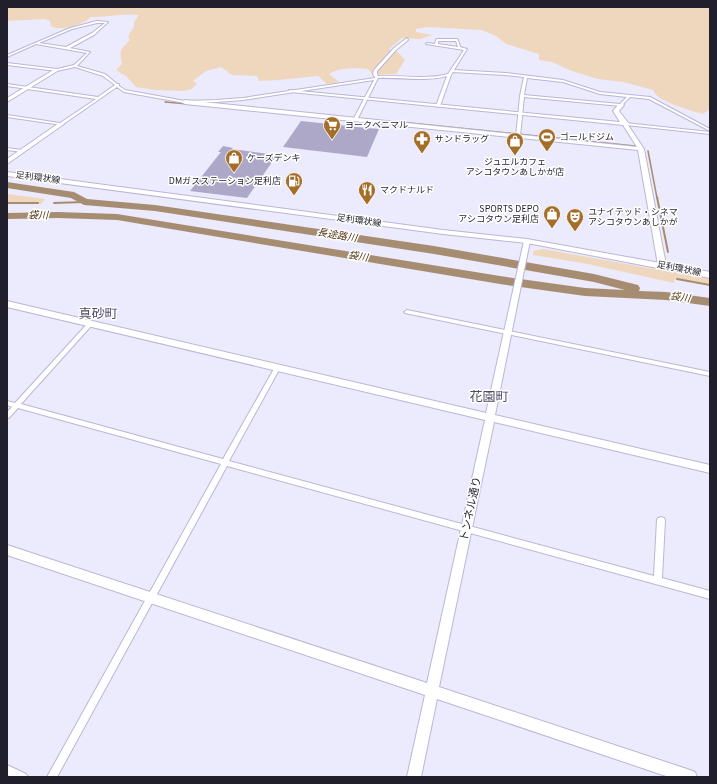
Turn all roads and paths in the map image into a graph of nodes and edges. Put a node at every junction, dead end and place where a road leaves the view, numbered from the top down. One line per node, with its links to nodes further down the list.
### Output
1 (407, 39): 14 (street)
2 (36, 43): 6 (street); 6 (street); 7 (street)
3 (427, 44): 4 (street)
4 (436, 45): 5 (street); 5 (street)
5 (459, 47): 11 (street)
6 (67, 48): 9 (street)
7 (7, 56)
8 (7, 64): 10 (street)
9 (75, 66): 10 (street); 15 (street)
10 (57, 70): 17 (street)
11 (452, 71): 12 (street); 13 (street)
12 (449, 75): 14 (street); 26 (street)
13 (526, 77): 19 (street); 20 (street)
14 (377, 78): 18 (street); 22 (street)
15 (118, 85): 21 (street); 24 (street)
16 (7, 86): 17 (street)
17 (26, 88): 21 (street); 23 (street)
18 (291, 91): 22 (street); 24 (street)
19 (522, 96): 25 (street); 27 (street)
20 (629, 96): 25 (street); 32 (street)
21 (99, 98): 30 (street)
22 (365, 99): 26 (street); 29 (street)
23 (7, 100)
24 (185, 102): 29 (street)
25 (621, 105): 31 (street)
26 (438, 106): 27 (street)
27 (520, 114): 31 (street); 33 (street)
28 (7, 116): 30 (street)
29 (355, 120): 33 (street)
30 (61, 124): 36 (street)
31 (626, 124): 32 (street); 35 (street)
32 (710, 132)
33 (518, 136): 35 (street)
34 (7, 149): 36 (street)
35 (641, 149): 40 (street)
36 (22, 151): 37 (street)
37 (7, 162)
38 (7, 174): 39 (main road, 足利環状線)
39 (527, 241): 40 (main road, 足利環状線); 45 (street, トンネル通り)
40 (662, 265): 41 (main road, 足利環状線)
41 (710, 275)
42 (7, 304): 44 (street)
43 (407, 312): 45 (street)
44 (90, 324): 46 (street); 49 (street)
45 (508, 332): 47 (street); 51 (street, トンネル通り)
46 (277, 368): 51 (street); 52 (street)
47 (710, 374)
48 (7, 403): 49 (street)
49 (16, 406): 50 (street); 52 (street)
50 (7, 416)
51 (490, 417): 53 (street); 55 (street, トンネル通り)
52 (226, 462): 55 (street); 59 (street)
53 (710, 469)
54 (661, 520): 57 (street)
55 (467, 528): 57 (street); 60 (street, トンネル通り)
56 (7, 550): 59 (street)
57 (658, 581): 58 (street)
58 (710, 595)
59 (151, 597): 60 (street); 63 (street)
60 (432, 690): 64 (street, トンネル通り); 65 (street)
61 (7, 770): 62 (street)
62 (23, 777)
63 (52, 777)
64 (414, 777)
65 (690, 777)

